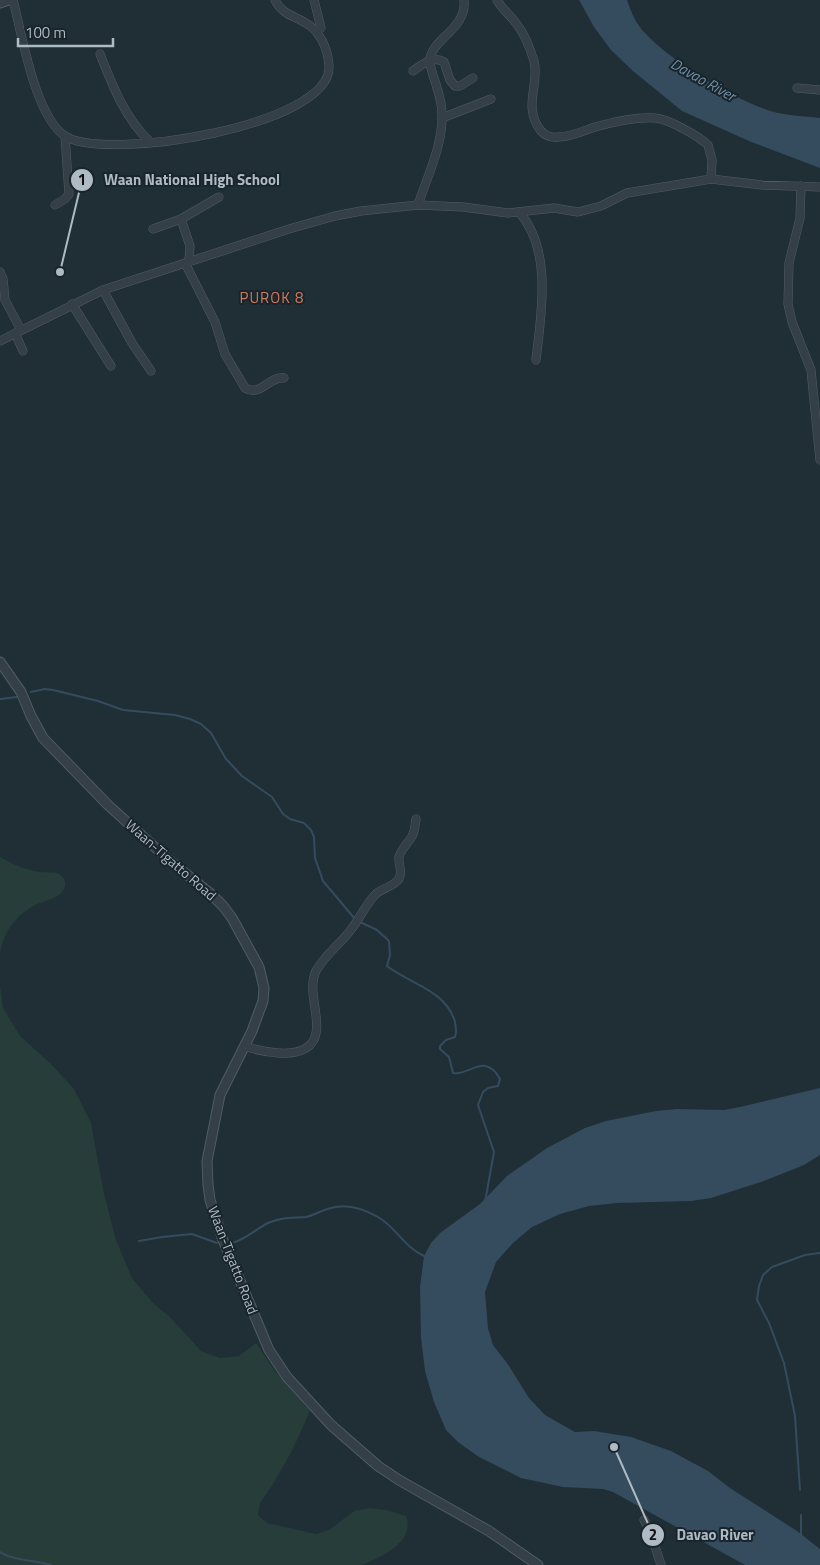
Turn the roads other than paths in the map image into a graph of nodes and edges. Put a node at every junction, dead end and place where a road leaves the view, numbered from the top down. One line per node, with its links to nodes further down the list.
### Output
1 (8, 0): 7 (street)
2 (13, 0): 17 (street)
3 (275, 0): 18 (street)
4 (314, 0): 8 (street)
5 (464, 0): 10 (street)
6 (497, 0): 19 (street)
7 (0, 3)
8 (321, 28)
9 (100, 54): 18 (street)
10 (430, 59): 11 (street); 12 (street); 16 (street)
11 (413, 71)
12 (472, 78)
13 (797, 88): 14 (street)
14 (820, 90)
15 (491, 99): 16 (street)
16 (442, 118): 24 (street)
17 (65, 136): 18 (street); 23 (street)
18 (150, 142)
19 (711, 179): 20 (street); 25 (street)
20 (801, 186): 21 (street); 39 (street)
21 (820, 187)
22 (219, 197): 26 (street)
23 (55, 205)
24 (418, 205): 25 (street); 28 (street)
25 (519, 212): 35 (street)
26 (181, 219): 27 (street); 28 (street)
27 (153, 229)
28 (187, 262): 30 (street); 38 (street)
29 (0, 272): 32 (street)
30 (103, 290): 31 (street); 37 (street)
31 (72, 304): 32 (street); 36 (street)
32 (18, 331): 33 (street); 34 (street)
33 (0, 341)
34 (23, 352)
35 (536, 360)
36 (111, 366)
37 (151, 371)
38 (284, 378)
39 (820, 460)
40 (0, 662): 42 (street, Waan-Tigatto Road)
41 (416, 819): 42 (street)
42 (244, 1046): 44 (street, Waan-Tigatto Road)
43 (644, 1520): 45 (street)
44 (538, 1565)
45 (661, 1565)

